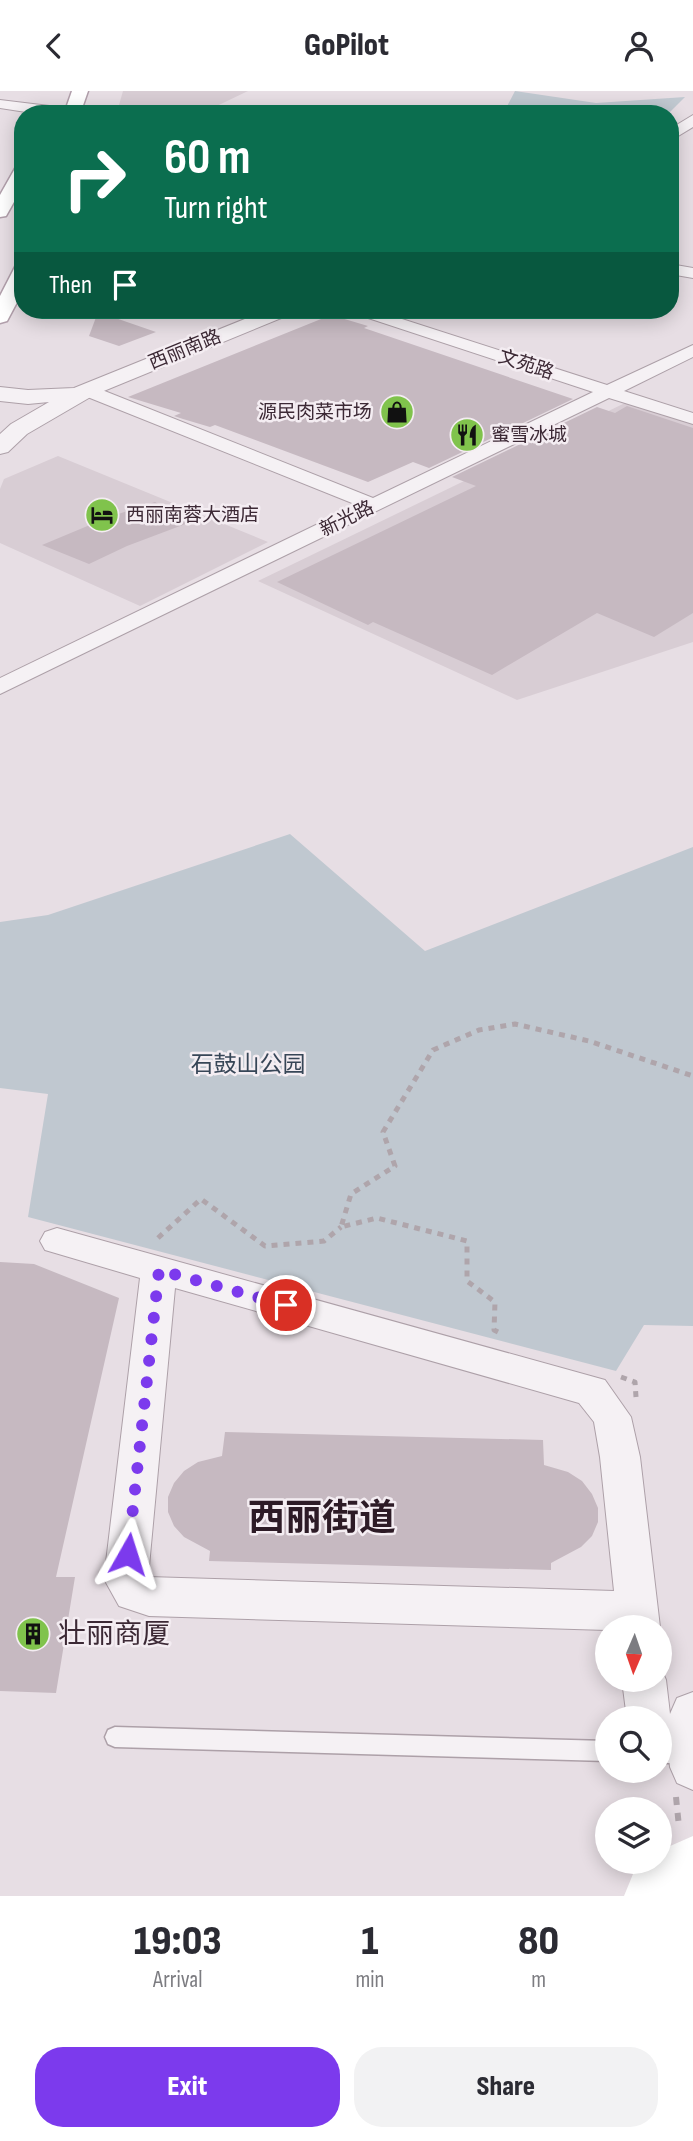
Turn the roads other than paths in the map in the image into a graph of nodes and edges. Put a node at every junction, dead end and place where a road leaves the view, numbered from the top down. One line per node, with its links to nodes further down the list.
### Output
1 (0, 105): 2 (street)
2 (50, 105)
3 (14, 186): 4 (main road)
4 (0, 212)
5 (14, 288): 6 (main road)
6 (0, 317)
7 (262, 319): 10 (street, 西丽南路)
8 (386, 319): 11 (street, 文苑路)
9 (693, 350): 11 (street, 新光路)
10 (86, 390): 12 (street, 西丽南路); 14 (street, 西丽南路); 15 (street)
11 (606, 391): 13 (street, 文苑路); 15 (street, 新光路)
12 (0, 394)
13 (693, 419)
14 (0, 447)
15 (374, 505): 16 (street, 新光路)
16 (0, 687)
17 (57, 1241): 18 (street)
18 (158, 1254): 19 (street); 20 (street)
19 (638, 1615)
20 (595, 1617)
21 (115, 1737): 22 (lane)
22 (595, 1751)
23 (693, 1867): 24 (main road)
24 (654, 1896)

